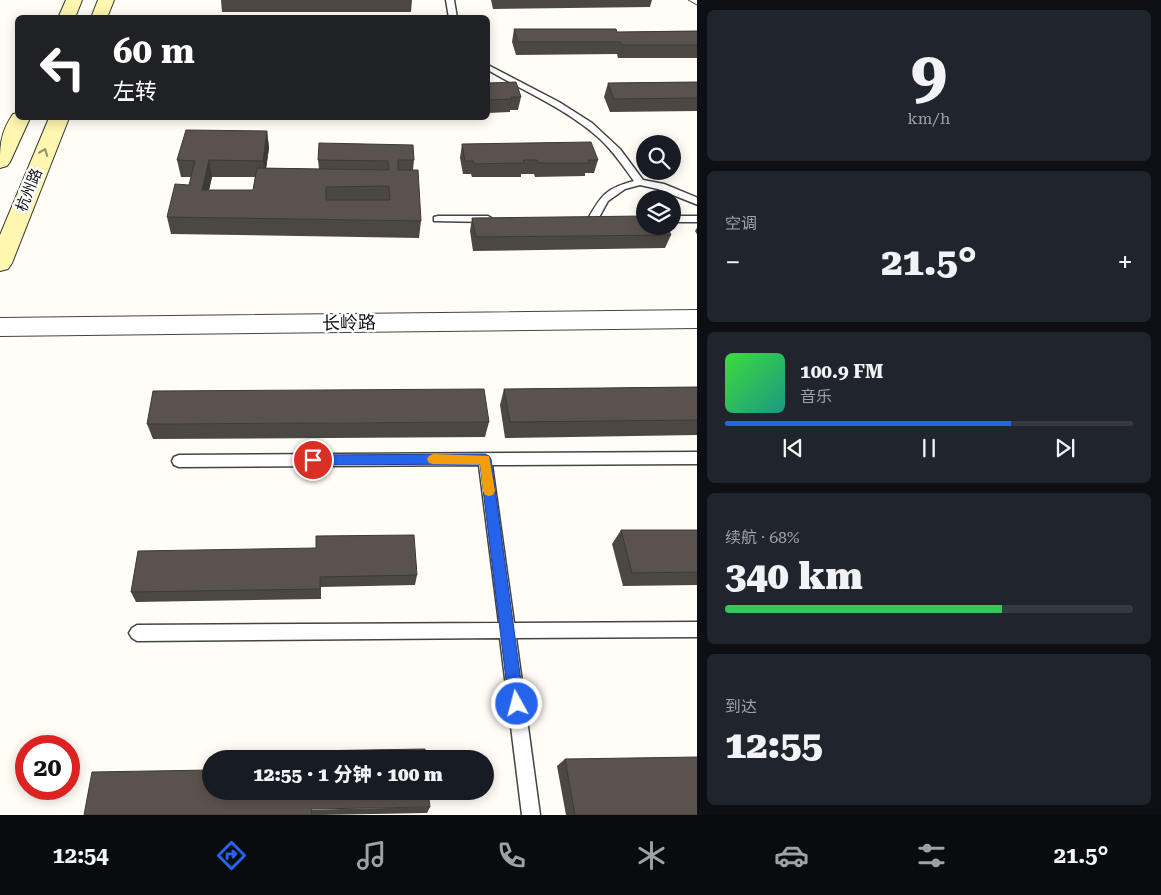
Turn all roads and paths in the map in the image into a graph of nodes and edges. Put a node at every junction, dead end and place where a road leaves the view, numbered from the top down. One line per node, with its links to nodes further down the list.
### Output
1 (74, 0): 4 (main road)
2 (106, 0): 5 (main road)
3 (450, 0): 6 (lane)
4 (67, 15)
5 (100, 15)
6 (452, 15)
7 (490, 68): 11 (lane)
8 (19, 120): 10 (main road)
9 (57, 120): 18 (main road, 杭州路, one-way to 9)
10 (0, 162)
11 (640, 182): 12 (lane); 15 (lane)
12 (697, 202)
13 (438, 219): 14 (lane)
14 (496, 219)
15 (593, 219)
16 (681, 219): 17 (lane)
17 (697, 219)
18 (0, 262)
19 (697, 319): 20 (street, 长岭路)
20 (0, 326)
21 (697, 458): 22 (lane)
22 (485, 459): 23 (lane); 25 (lane)
23 (179, 461)
24 (697, 630): 25 (lane)
25 (507, 631): 26 (lane); 27 (lane)
26 (137, 634)
27 (531, 815)

